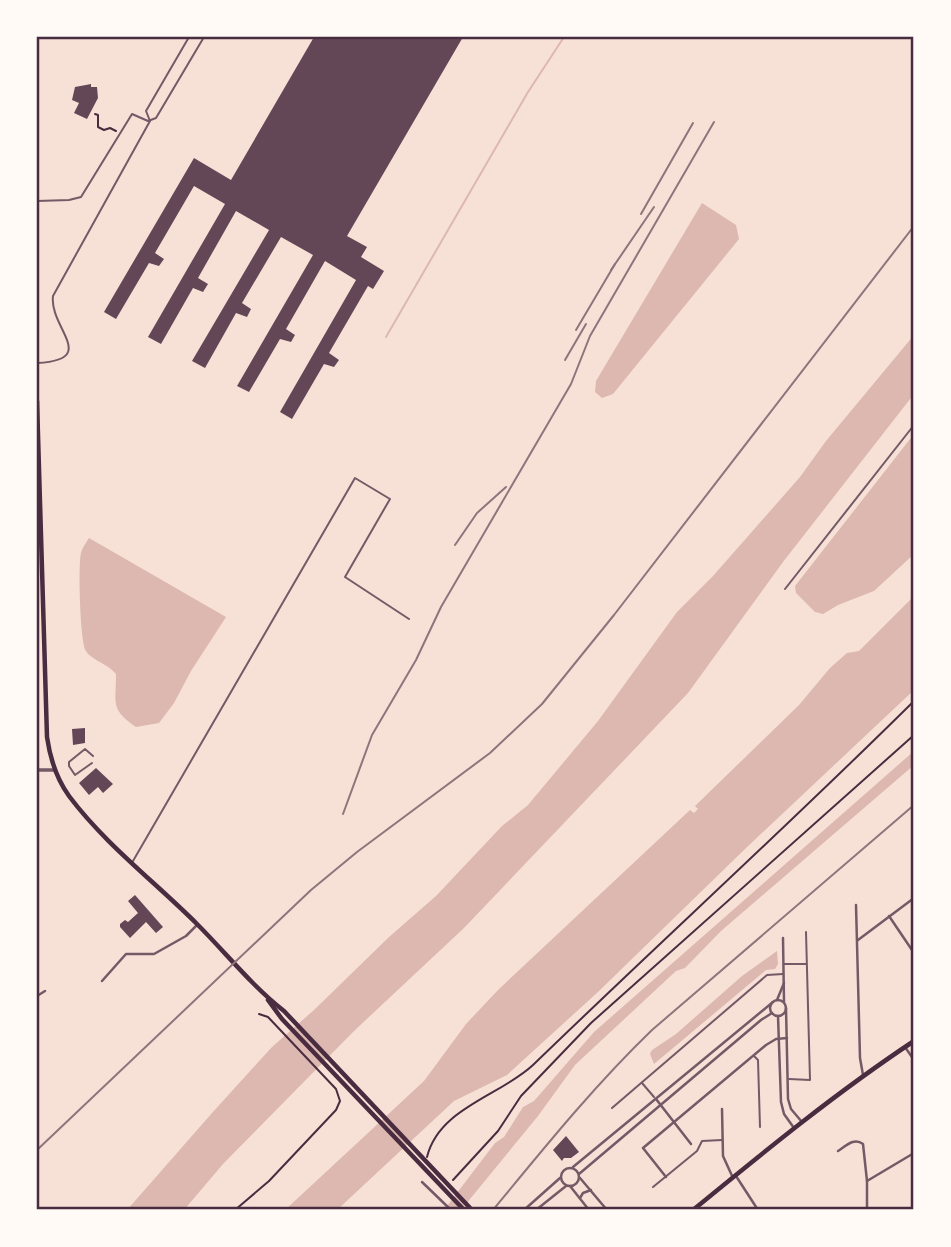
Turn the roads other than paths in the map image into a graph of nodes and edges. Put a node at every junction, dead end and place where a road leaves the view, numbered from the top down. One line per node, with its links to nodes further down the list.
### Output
1 (189, 37): 3 (lane)
2 (204, 37): 3 (lane)
3 (150, 121): 4 (lane); 5 (lane)
4 (37, 201)
5 (37, 363)
6 (37, 401): 13 (main road)
7 (914, 425): 8 (lane)
8 (785, 589)
9 (409, 620): 14 (lane)
10 (93, 756): 11 (lane)
11 (92, 763)
12 (37, 770): 13 (street)
13 (55, 770): 14 (main road)
14 (132, 862): 18 (main road)
15 (914, 898): 17 (street)
16 (856, 905): 21 (street)
17 (889, 916): 21 (street); 22 (street)
18 (198, 925): 27 (street); 30 (main road)
19 (806, 932): 24 (lane)
20 (783, 937): 23 (street)
21 (856, 941): 42 (street)
22 (914, 953)
23 (784, 964): 24 (lane); 25 (street)
24 (807, 964): 43 (lane)
25 (784, 974): 26 (street); 44 (lane)
26 (785, 980): 31 (street); 32 (street)
27 (102, 981)
28 (44, 991): 29 (street)
29 (37, 996)
30 (266, 997): 69 (main road); 70 (main road)
31 (775, 1001): 32 (street); 34 (street); 45 (street)
32 (784, 1002): 33 (street)
33 (786, 1008): 35 (street); 37 (street)
34 (772, 1013): 35 (street); 46 (street)
35 (778, 1016): 36 (street)
36 (780, 1038): 37 (street); 40 (street); 52 (street)
37 (787, 1038): 43 (street)
38 (914, 1041): 39 (main road)
39 (905, 1047): 41 (street); 42 (main road)
40 (754, 1055): 49 (street); 51 (lane)
41 (914, 1060)
42 (863, 1075): 50 (main road)
43 (788, 1079): 50 (street)
44 (641, 1082): 45 (lane); 47 (lane)
45 (656, 1099): 46 (street); 57 (street)
46 (660, 1104): 49 (street); 58 (street)
47 (612, 1108)
48 (722, 1109): 53 (street)
49 (675, 1122): 54 (street); 59 (street)
50 (802, 1122): 52 (main road)
51 (760, 1127)
52 (794, 1128): 60 (main road)
53 (723, 1140): 59 (lane); 60 (street)
54 (691, 1144)
55 (838, 1151): 63 (street)
56 (914, 1153): 63 (street)
57 (573, 1167): 58 (street); 61 (street)
58 (579, 1175): 64 (street); 66 (street)
59 (666, 1177): 65 (lane)
60 (734, 1177): 75 (main road); 76 (street)
61 (561, 1178): 64 (street); 71 (street)
62 (422, 1181): 68 (street)
63 (867, 1181): 77 (street)
64 (568, 1186): 67 (street); 72 (street)
65 (653, 1187)
66 (591, 1190): 67 (street); 74 (street)
67 (580, 1199): 73 (street)
68 (451, 1210)
69 (464, 1210)
70 (472, 1210)
71 (524, 1210)
72 (536, 1210)
73 (589, 1210)
74 (607, 1210)
75 (693, 1210)
76 (758, 1210)
77 (867, 1210)

